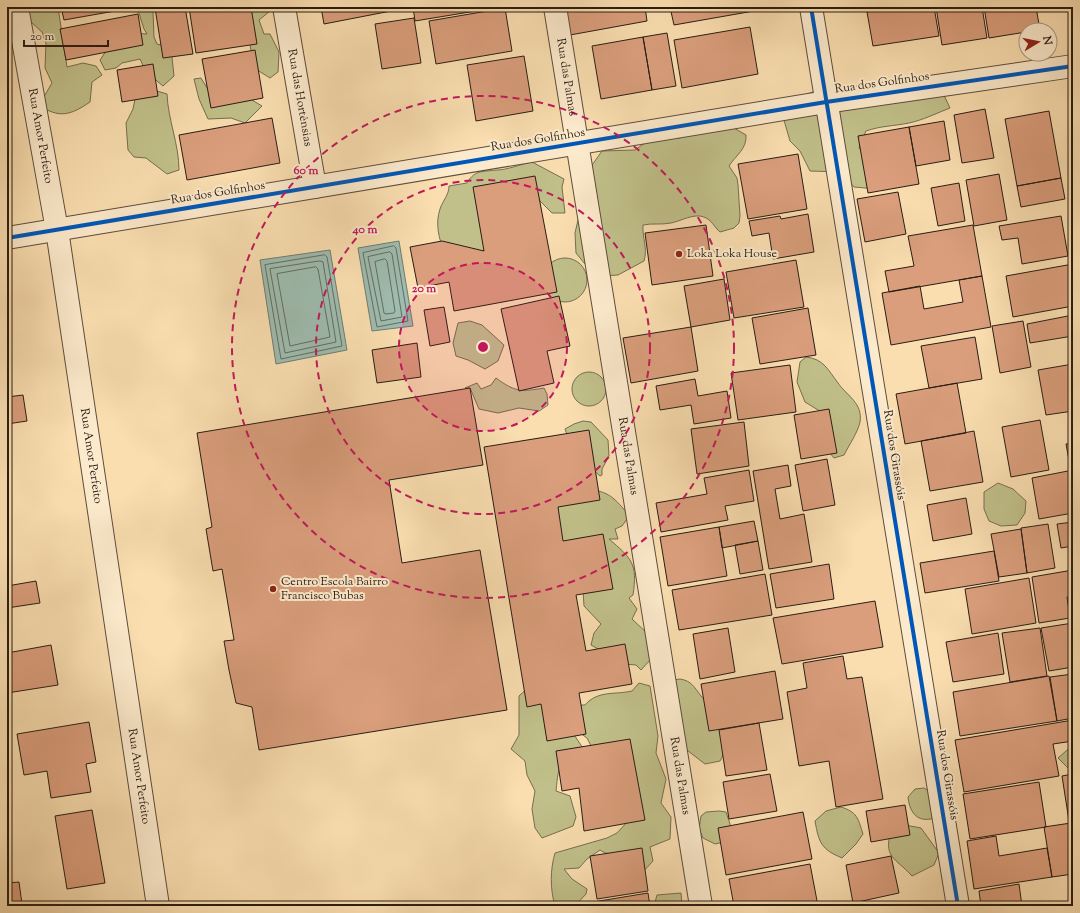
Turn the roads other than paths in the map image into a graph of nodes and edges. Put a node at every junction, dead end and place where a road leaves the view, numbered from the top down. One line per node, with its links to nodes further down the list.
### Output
1 (17, 7): 9 (street, Rua Amor Perfeito)
2 (284, 7): 8 (street, Rua das Hortênsias)
3 (555, 7): 7 (street, Rua das Palmas)
4 (811, 7): 6 (street, Rua dos Girassóis)
5 (1073, 66): 6 (street, Rua dos Golfinhos)
6 (826, 102): 7 (street, Rua dos Golfinhos); 13 (street, Rua dos Girassóis)
7 (578, 144): 8 (street, Rua dos Golfinhos); 12 (street, Rua das Palmas)
8 (315, 188): 9 (street, Rua dos Golfinhos)
9 (57, 230): 10 (street, Rua dos Golfinhos); 11 (street, Rua Amor Perfeito)
10 (7, 238)
11 (158, 906)
12 (701, 906)
13 (958, 906)

